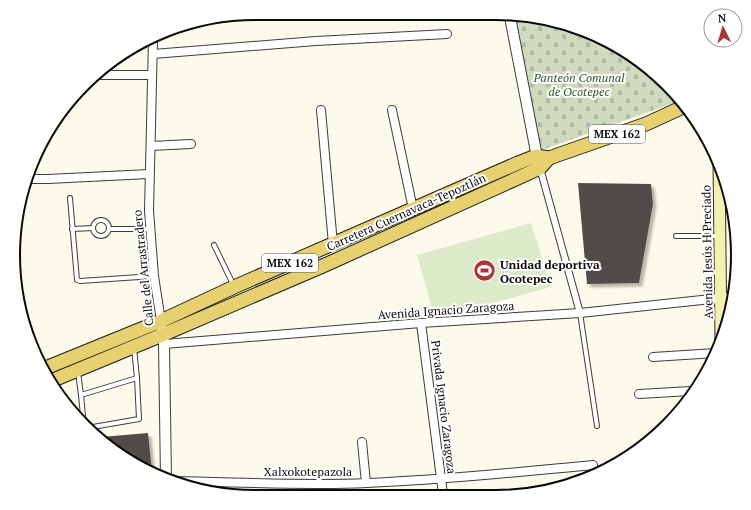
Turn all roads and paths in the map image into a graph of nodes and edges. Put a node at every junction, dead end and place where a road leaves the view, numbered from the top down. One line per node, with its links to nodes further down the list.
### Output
1 (511, 21): 12 (street)
2 (447, 34): 4 (street)
3 (152, 43): 4 (street, Calle del Arrastradero)
4 (153, 54): 6 (street, Calle del Arrastradero)
5 (104, 75): 6 (street)
6 (152, 75): 11 (street, Calle del Arrastradero)
7 (679, 109): 12 (main road, MEX 162)
8 (321, 110): 24 (street)
9 (392, 110): 17 (street)
10 (191, 144): 11 (street)
11 (150, 146): 13 (street, Calle del Arrastradero)
12 (538, 162): 17 (main road, Carretera Cuernavaca-Tepoztlán / MEX 162); 29 (street); 33 (main road, Carretera Cuernavaca-Tepoztlán / MEX 162)
13 (149, 174): 14 (street); 21 (street, Calle del Arrastradero)
14 (32, 179)
15 (719, 179): 23 (main road, Avenida Jesús H Preciado)
16 (70, 198): 19 (lane)
17 (413, 209): 24 (main road, Carretera Cuernavaca-Tepoztlán / MEX 162)
18 (93, 228): 19 (lane); 20 (lane); 20 (lane)
19 (72, 229): 26 (lane)
20 (109, 229): 21 (lane)
21 (151, 229): 26 (street, Calle del Arrastradero)
22 (676, 236): 23 (lane)
23 (719, 236): 28 (main road, Avenida Jesús H Preciado)
24 (333, 244): 27 (main road, Carretera Cuernavaca-Tepoztlán / MEX 162)
25 (214, 245): 27 (lane)
26 (154, 276): 31 (street, Calle del Arrastradero)
27 (234, 286): 31 (main road, Carretera Cuernavaca-Tepoztlán / MEX 162)
28 (725, 298): 29 (street, Avenida Ignacio Zaragoza); 30 (main road, Avenida Jesús H Preciado)
29 (580, 313): 32 (street, Avenida Ignacio Zaragoza); 45 (lane)
30 (724, 313)
31 (161, 321): 33 (street, Calle del Arrastradero); 37 (main road, Carretera Cuernavaca-Tepoztlán / MEX 162)
32 (421, 323): 33 (street, Avenida Ignacio Zaragoza); 50 (street, Privada Ignacio Zaragoza)
33 (163, 340): 34 (main road, Carretera Cuernavaca-Tepoztlán / MEX 162); 49 (street, Calle del Arrastradero)
34 (134, 346): 38 (main road, Carretera Cuernavaca-Tepoztlán / MEX 162); 40 (lane)
35 (709, 353): 36 (street)
36 (653, 357)
37 (48, 367)
38 (78, 370): 39 (main road, Carretera Cuernavaca-Tepoztlán / MEX 162); 43 (lane)
39 (55, 378)
40 (137, 378): 43 (lane); 46 (lane)
41 (687, 391): 42 (street)
42 (639, 394)
43 (81, 395): 44 (lane)
44 (83, 415)
45 (597, 426)
46 (95, 427)
47 (362, 442): 52 (street)
48 (593, 465): 50 (street, Xalxokotepazola)
49 (166, 472)
50 (442, 479): 52 (street, Xalxokotepazola); 53 (street, Privada Ignacio Zaragoza)
51 (191, 481): 52 (street, Xalxokotepazola)
52 (366, 483)
53 (443, 490)

